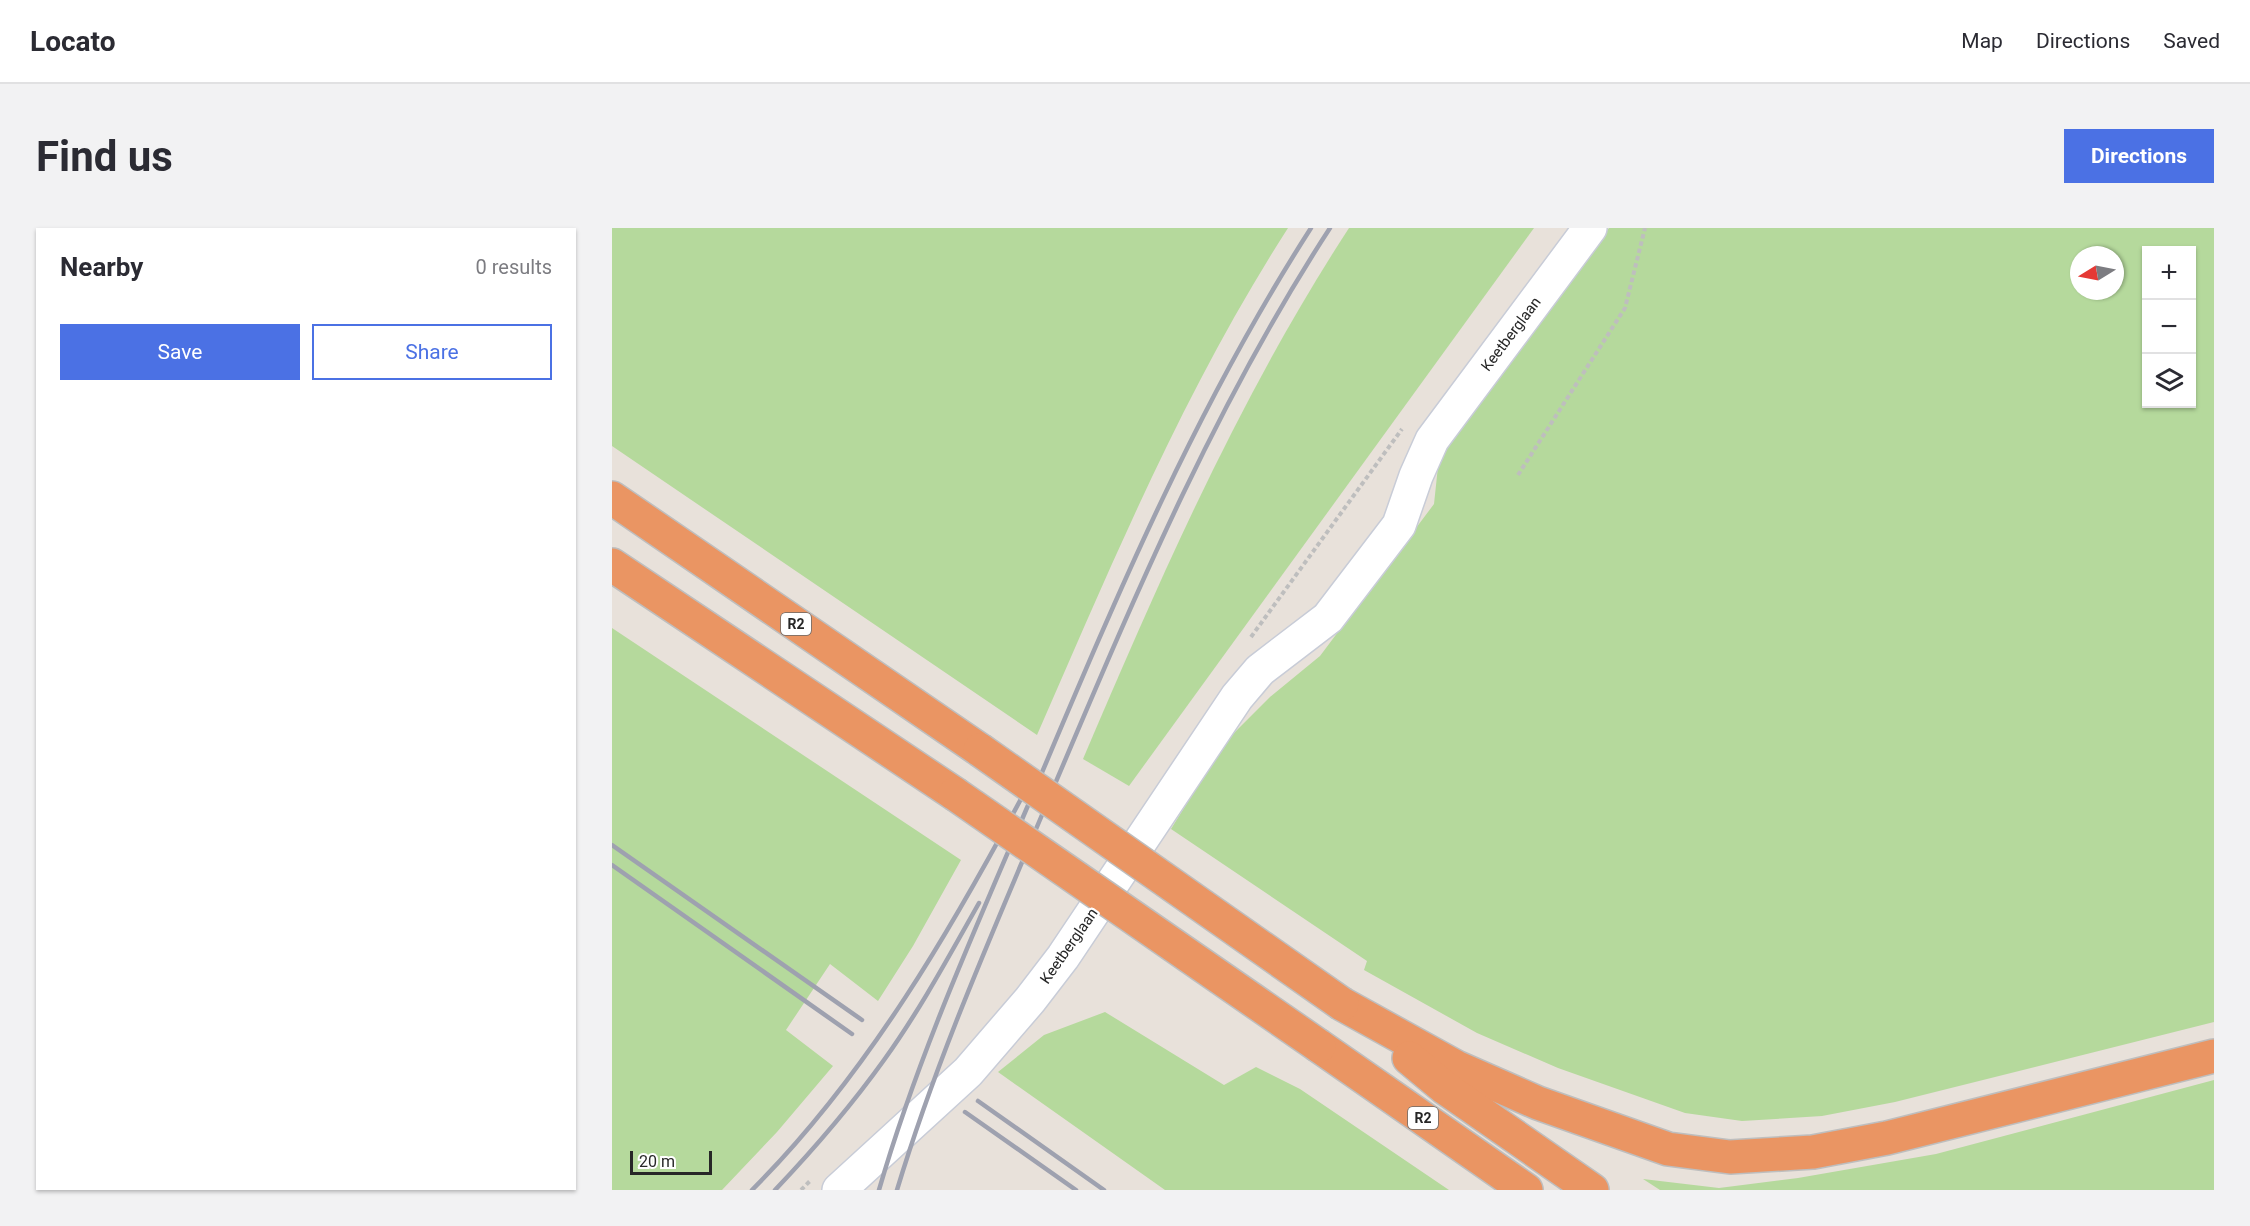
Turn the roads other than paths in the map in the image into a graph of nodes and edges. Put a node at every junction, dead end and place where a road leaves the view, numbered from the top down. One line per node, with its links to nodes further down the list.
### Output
1 (1590, 228): 6 (main road, Keetberglaan)
2 (612, 498): 4 (highway, R2, bridge)
3 (612, 565): 7 (highway, R2, bridge)
4 (1342, 1004): 5 (highway); 8 (highway)
5 (2214, 1056)
6 (839, 1190)
7 (1526, 1190)
8 (1592, 1190)

